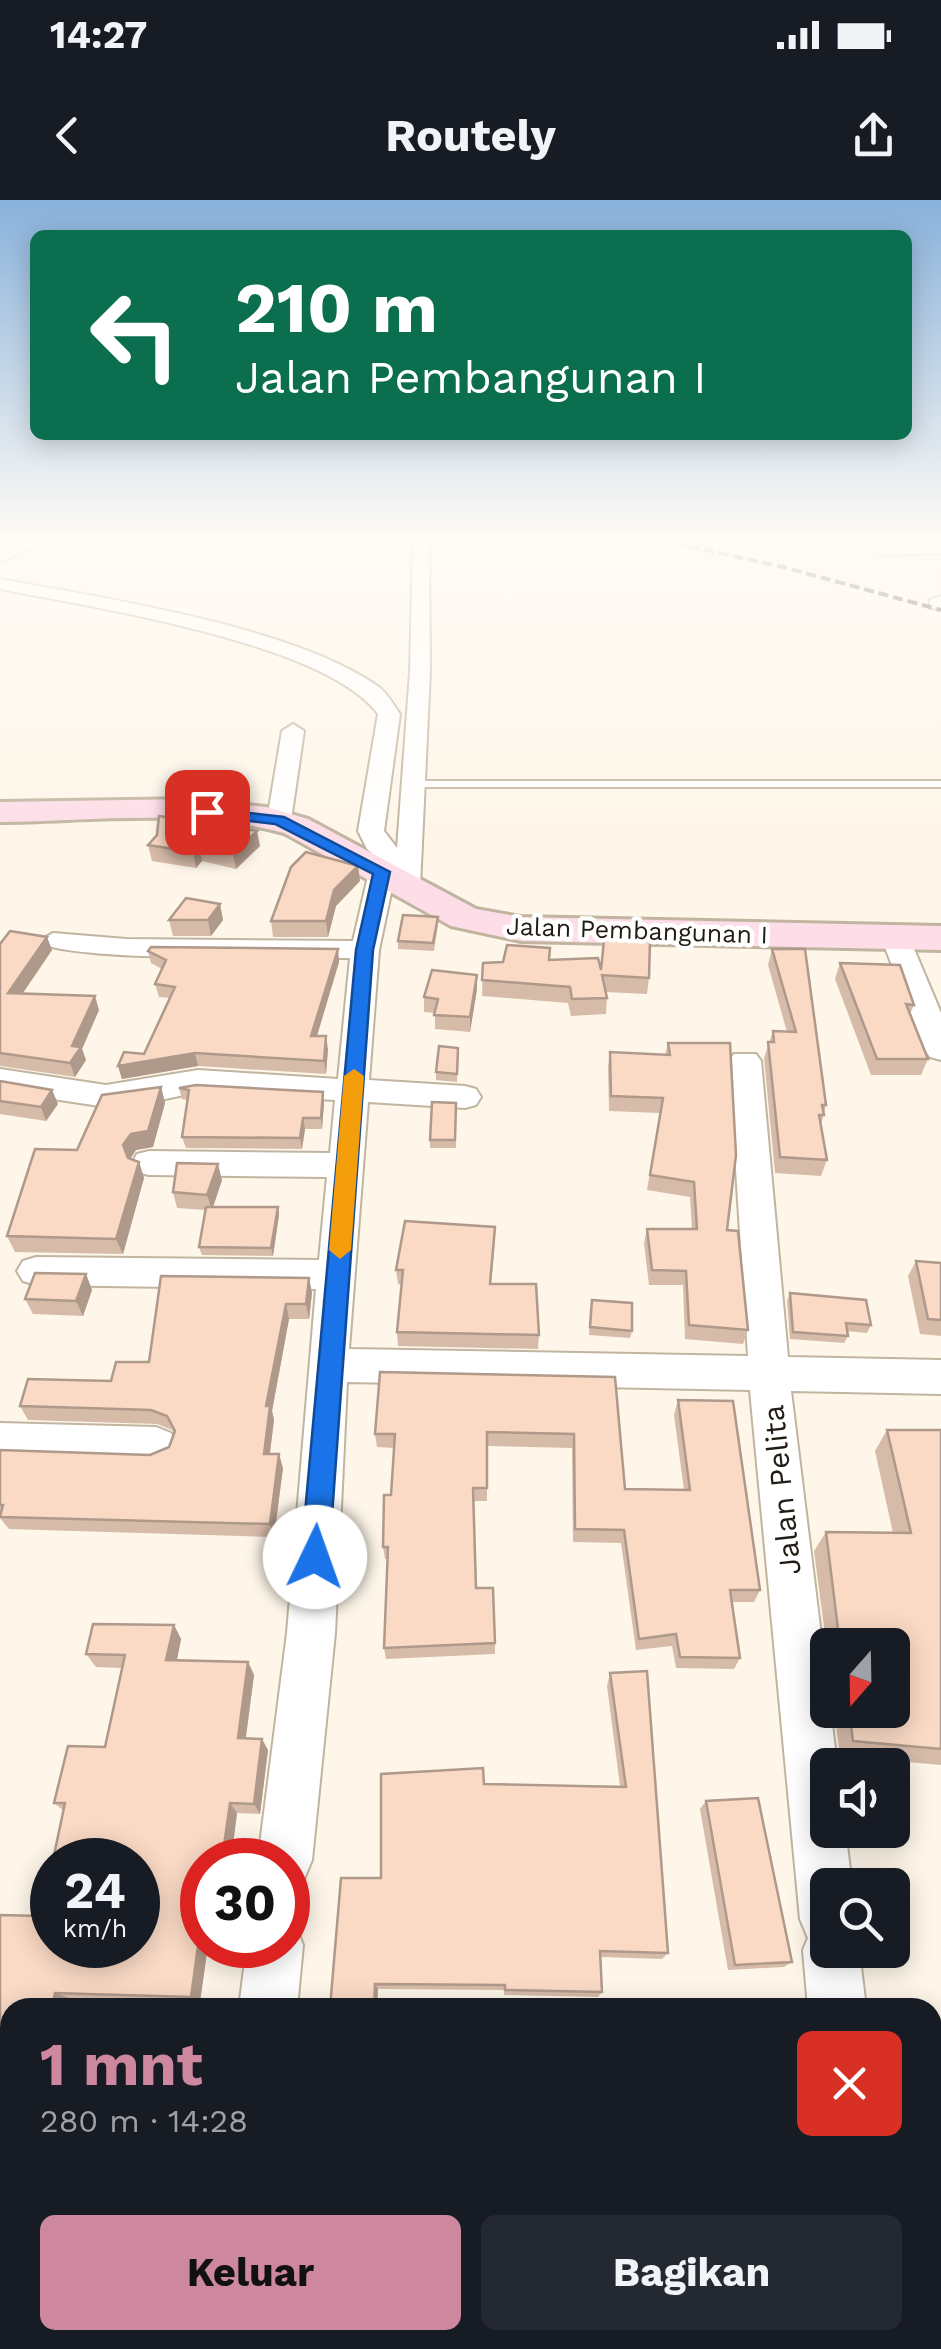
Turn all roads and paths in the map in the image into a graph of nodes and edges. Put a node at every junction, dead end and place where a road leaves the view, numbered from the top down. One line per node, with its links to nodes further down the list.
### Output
1 (242, 640): 8 (street)
2 (420, 640): 4 (street)
3 (293, 731): 7 (street)
4 (413, 784): 5 (lane); 8 (street)
5 (941, 784)
6 (0, 812): 7 (main road, Jalan Pembangunan I)
7 (279, 820): 8 (main road, Jalan Pembangunan I)
8 (399, 876): 9 (main road, Jalan Pembangunan I); 12 (street)
9 (895, 938): 10 (main road, Jalan Pembangunan I); 13 (street)
10 (941, 938)
11 (53, 942): 12 (street)
12 (364, 950): 16 (street)
13 (941, 1050)
14 (744, 1061): 23 (street, Jalan Pelita)
15 (0, 1080): 16 (street)
16 (353, 1089): 17 (street); 19 (street)
17 (464, 1097)
18 (149, 1164): 19 (street)
19 (346, 1165): 21 (street)
20 (36, 1271): 21 (street)
21 (338, 1275): 22 (street)
22 (330, 1364): 23 (street); 27 (street)
23 (769, 1374): 24 (street); 28 (street, Jalan Pelita)
24 (941, 1378)
25 (0, 1441): 26 (street)
26 (156, 1446)
27 (287, 1838)
28 (822, 1868)
29 (272, 1968): 31 (street)
30 (833, 1968): 32 (street)
31 (269, 1998)
32 (836, 1998)

